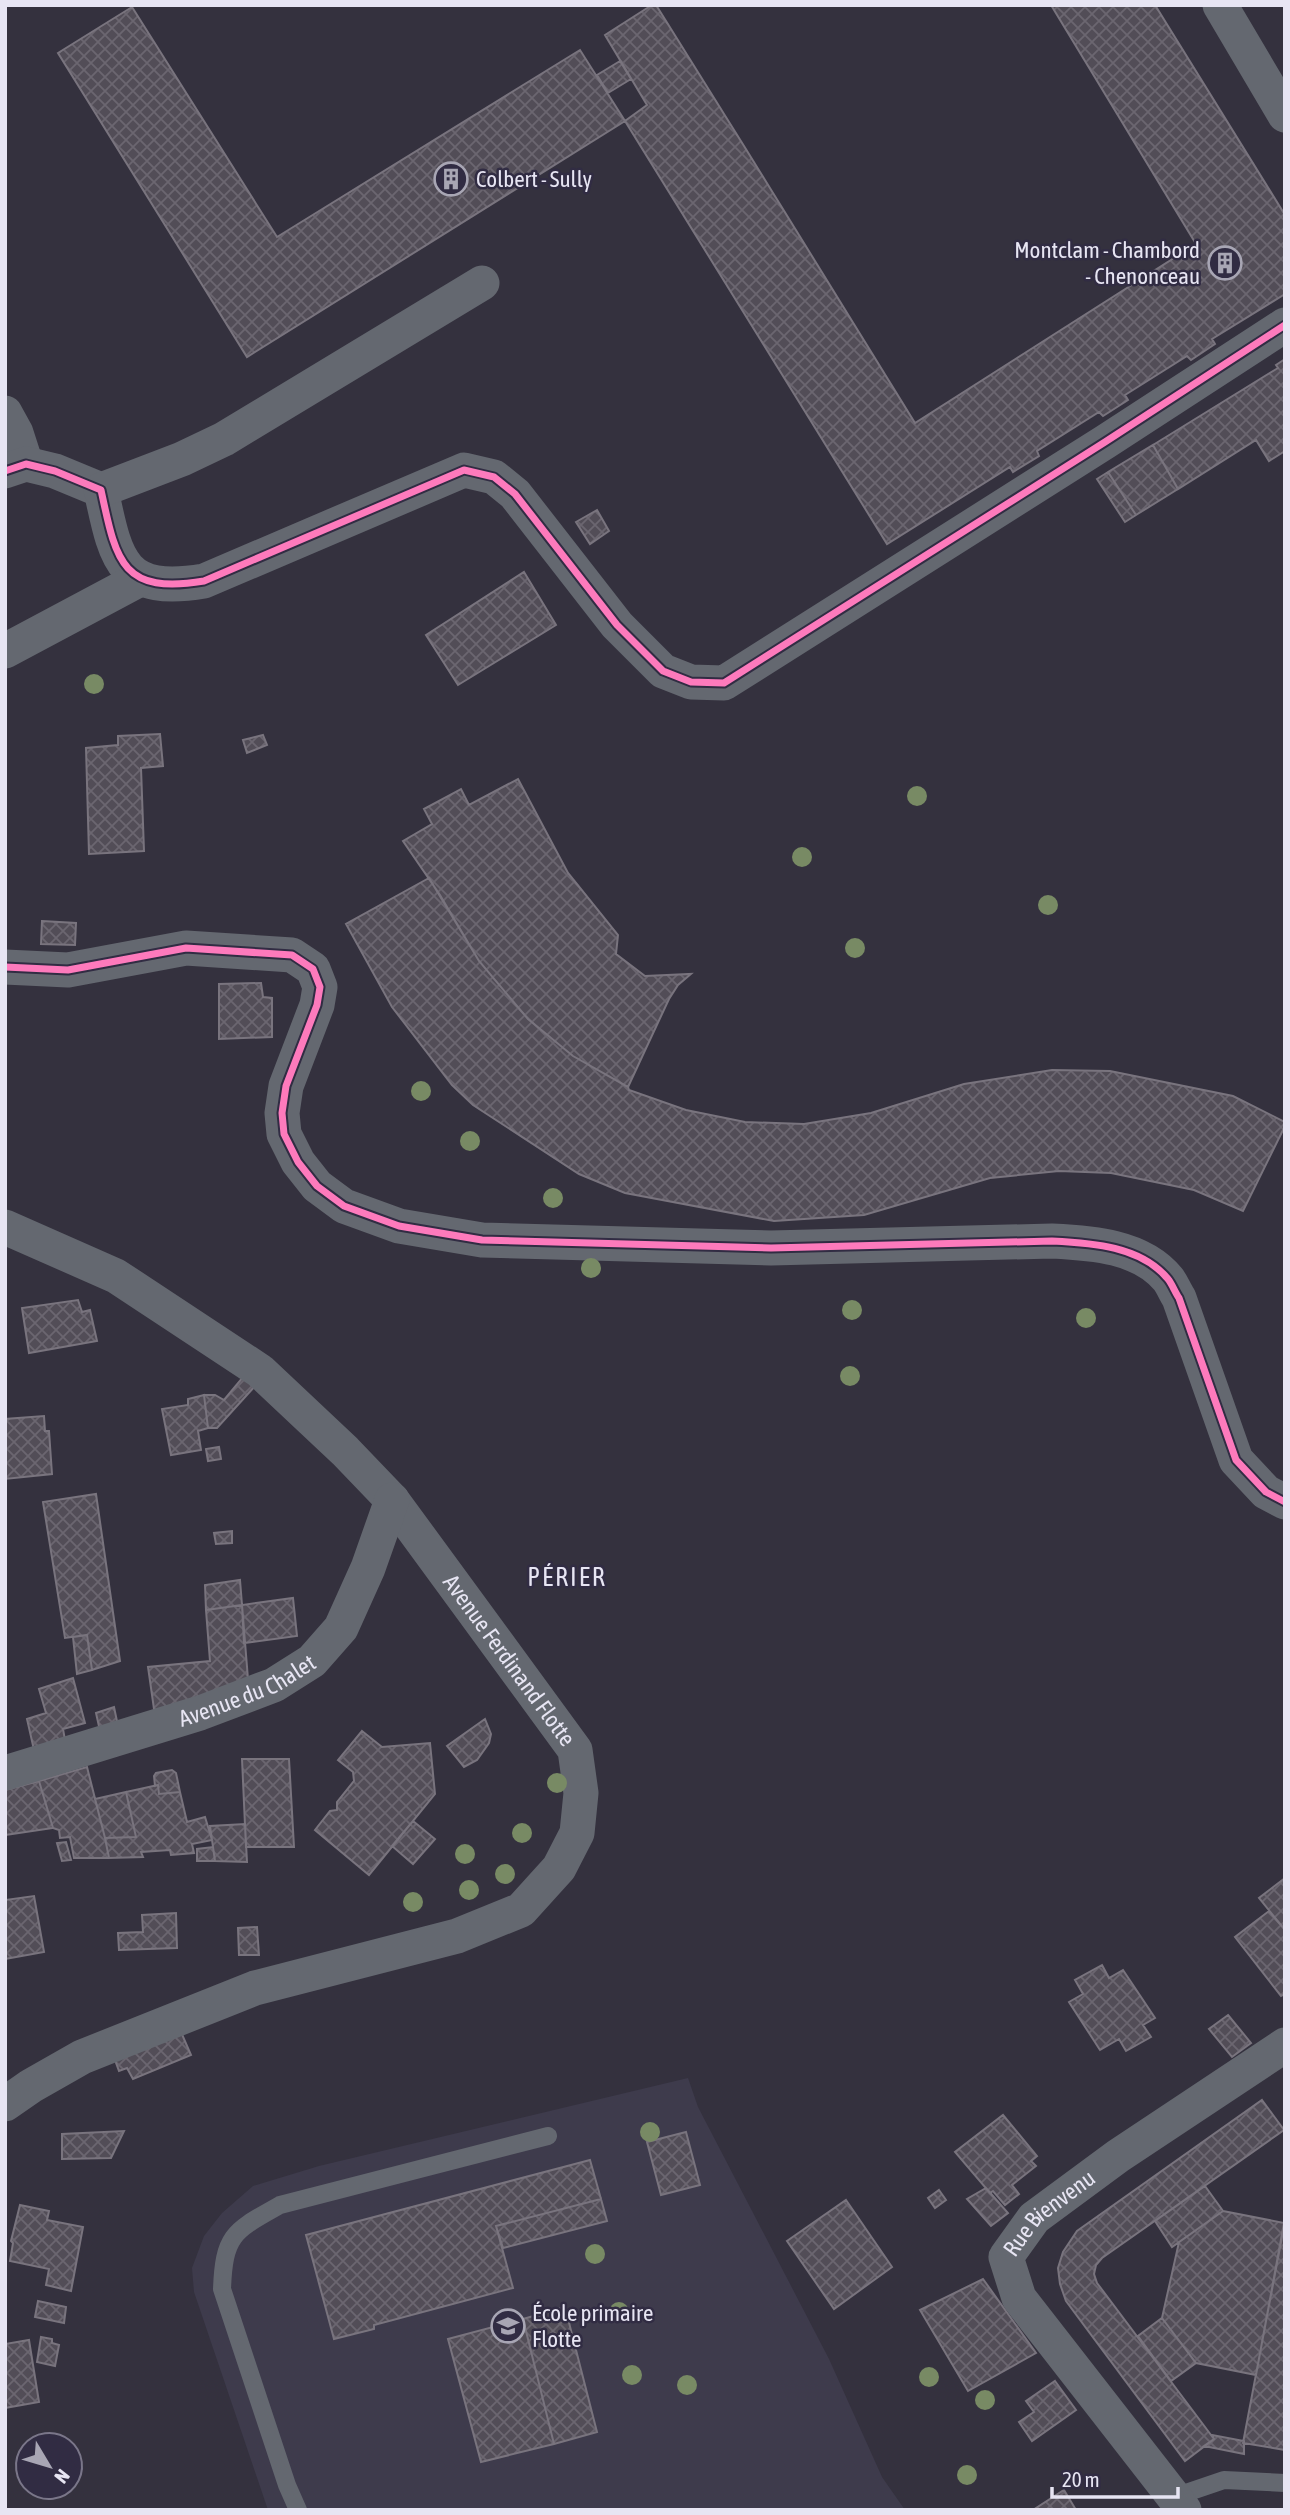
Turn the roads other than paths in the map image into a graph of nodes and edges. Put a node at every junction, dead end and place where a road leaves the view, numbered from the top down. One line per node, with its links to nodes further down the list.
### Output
1 (1220, 5): 2 (street)
2 (1285, 115)
3 (482, 283): 7 (street)
4 (1285, 325): 8 (street)
5 (5, 413): 6 (street)
6 (15, 468): 7 (street)
7 (101, 490): 8 (street)
8 (140, 579): 9 (street)
9 (5, 651)
10 (5, 967): 13 (street)
11 (5, 1227): 12 (street, Avenue Ferdinand Flotte)
12 (392, 1500): 14 (street, Avenue du Chalet); 16 (street, Avenue Ferdinand Flotte)
13 (1285, 1502)
14 (5, 1773)
15 (1285, 2045): 19 (street, Rue Bienvenu)
16 (5, 2104)
17 (548, 2136): 20 (lane)
18 (1285, 2483): 19 (lane)
19 (1179, 2503)
20 (298, 2510)

